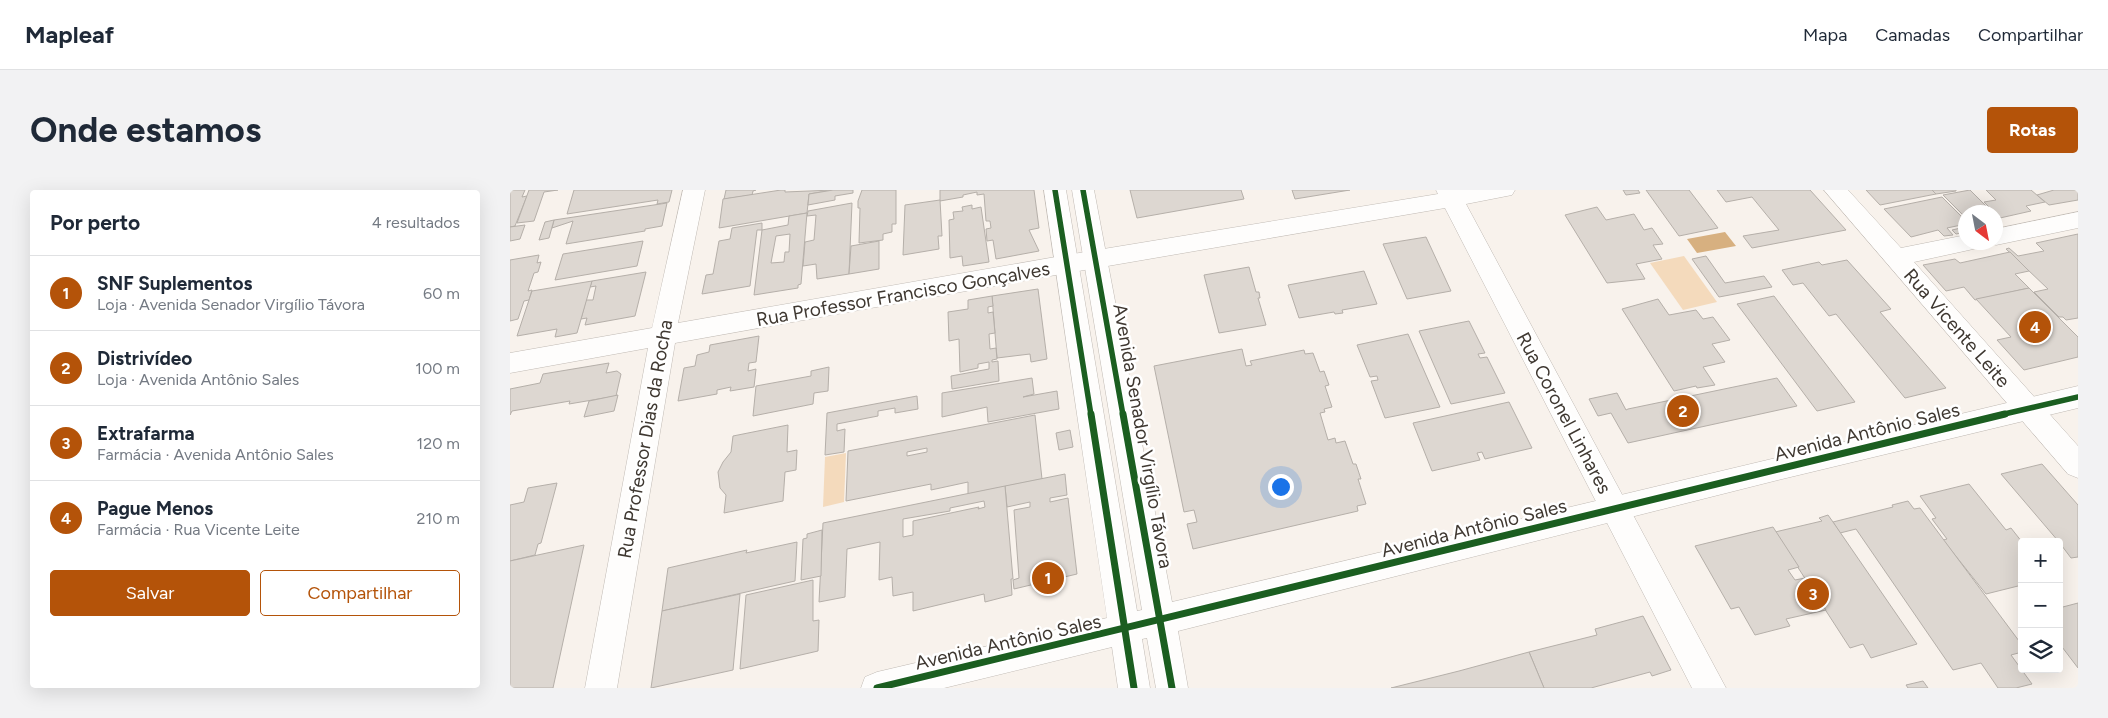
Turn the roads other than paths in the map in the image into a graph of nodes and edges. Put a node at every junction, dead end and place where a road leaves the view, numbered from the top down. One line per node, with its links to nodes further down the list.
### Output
1 (694, 190): 13 (street, Rua Professor Dias da Rocha)
2 (1055, 190): 12 (street)
3 (1083, 190): 11 (street, Avenida Senador Virgílio Távora)
4 (1504, 190): 6 (street, Rua Professor Francisco Gonçalves)
5 (1835, 190): 10 (street, Rua Vicente Leite)
6 (1450, 195): 11 (street, Rua Professor Francisco Gonçalves); 18 (street, Rua Coronel Linhares)
7 (2078, 220): 8 (street)
8 (2003, 236)
9 (1958, 244): 10 (street)
10 (1896, 257): 16 (street, Rua Vicente Leite)
11 (1096, 259): 12 (street, Rua Professor Francisco Gonçalves); 19 (street, Avenida Senador Virgílio Távora)
12 (1067, 264): 13 (street, Rua Professor Francisco Gonçalves); 20 (street)
13 (663, 337): 14 (street, Rua Professor Francisco Gonçalves); 21 (street, Rua Professor Dias da Rocha)
14 (510, 363)
15 (2078, 397): 16 (street, Avenida Antônio Sales)
16 (2026, 409): 17 (street, Rua Vicente Leite); 18 (street, Avenida Antônio Sales)
17 (2078, 466)
18 (1615, 508): 19 (street, Avenida Antônio Sales); 25 (street, Rua Coronel Linhares)
19 (1160, 620): 20 (street, Avenida Antônio Sales); 24 (street, Avenida Senador Virgílio Távora)
20 (1125, 629): 22 (street, Avenida Antônio Sales); 23 (street)
21 (601, 688)
22 (877, 688)
23 (1134, 688)
24 (1172, 688)
25 (1710, 688)

